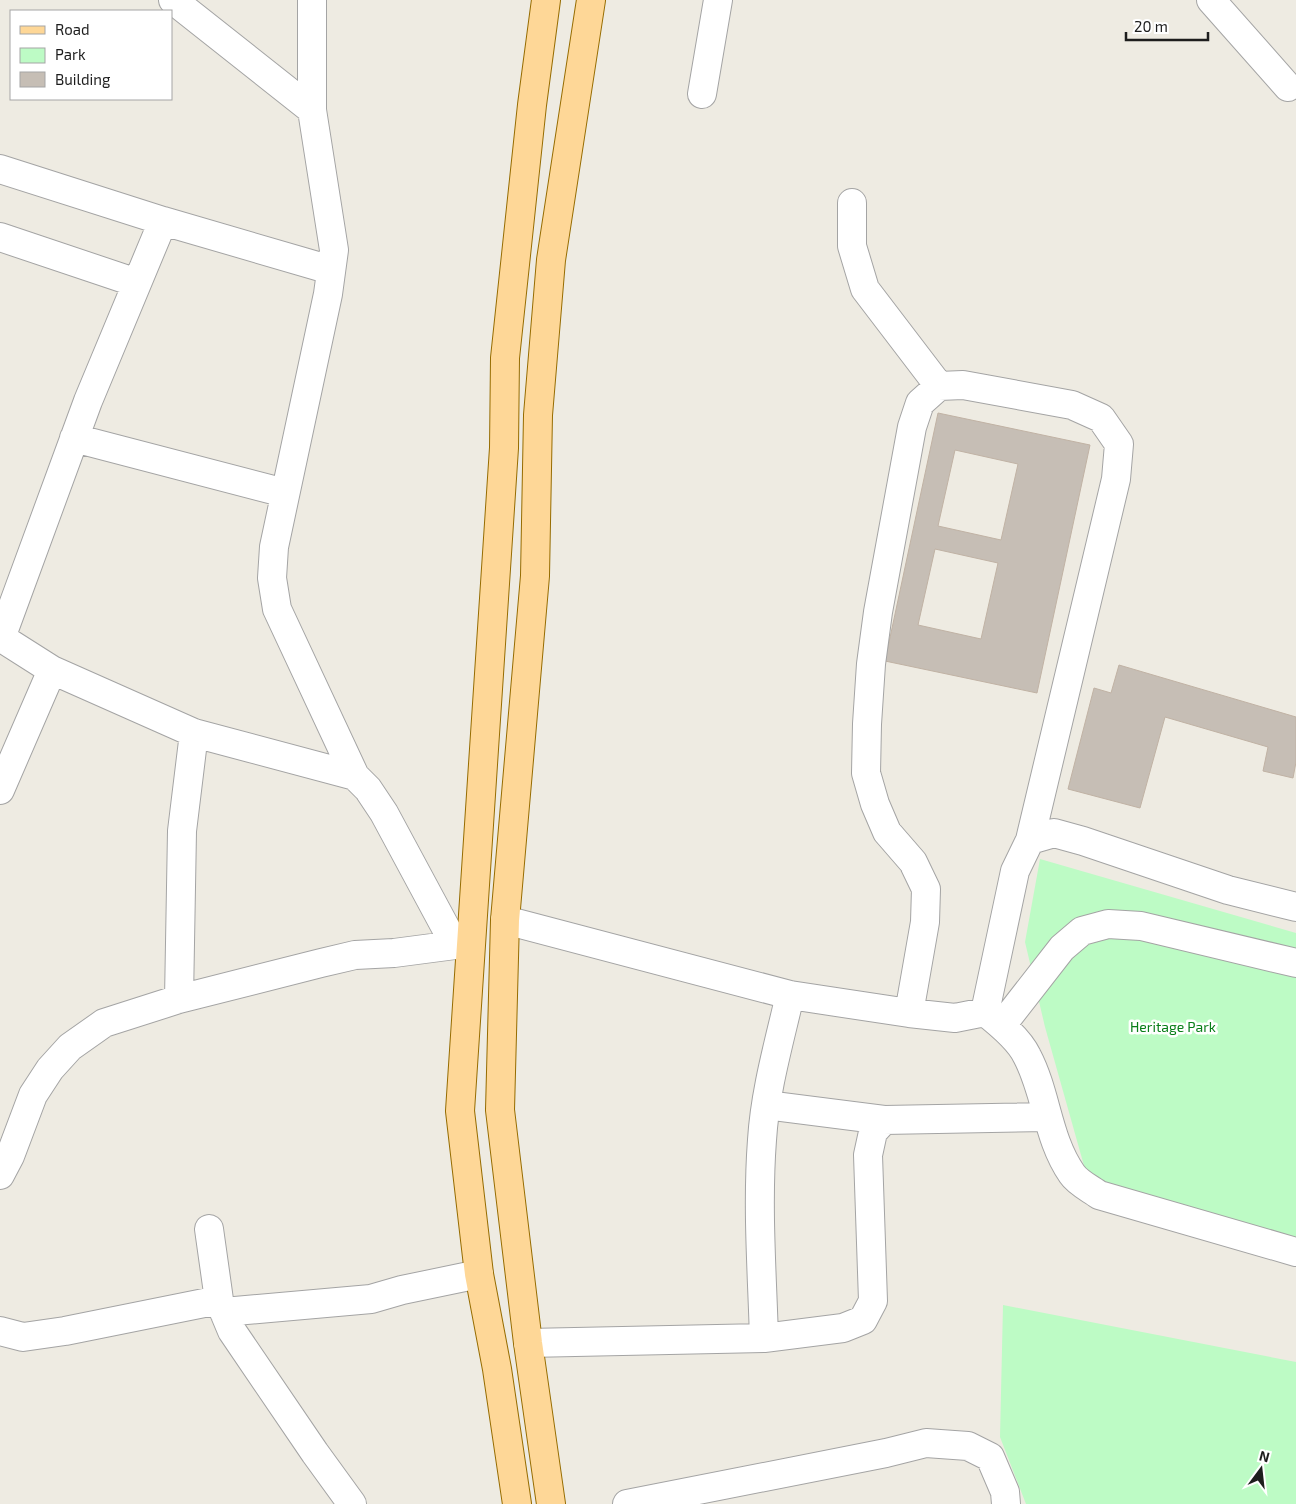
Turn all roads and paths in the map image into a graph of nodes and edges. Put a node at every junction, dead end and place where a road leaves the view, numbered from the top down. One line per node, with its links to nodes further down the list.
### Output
1 (173, 0): 9 (street)
2 (312, 0): 9 (street)
3 (546, 0): 27 (main road)
4 (591, 0): 26 (main road)
5 (718, 0): 8 (street)
6 (1211, 0): 7 (street)
7 (1288, 87)
8 (702, 94)
9 (312, 110): 14 (street)
10 (0, 169): 12 (street)
11 (852, 203): 16 (street)
12 (163, 221): 14 (street); 15 (street)
13 (0, 237): 15 (street)
14 (331, 270): 18 (street)
15 (137, 283): 17 (street)
16 (939, 386): 24 (street); 31 (street)
17 (74, 438): 18 (street); 19 (street)
18 (285, 493): 22 (street)
19 (1, 638): 20 (street)
20 (52, 670): 21 (street); 23 (street)
21 (194, 733): 22 (street); 30 (street)
22 (355, 776): 27 (street)
23 (0, 790)
24 (1030, 840): 25 (street); 32 (street)
25 (1296, 906)
26 (505, 920): 29 (street); 43 (main road)
27 (462, 945): 30 (street); 39 (main road)
28 (1296, 963): 32 (street)
29 (790, 995): 31 (street); 33 (street)
30 (179, 999): 36 (street)
31 (909, 1013): 32 (street)
32 (993, 1018): 34 (street)
33 (766, 1105): 35 (street); 42 (street)
34 (1047, 1117): 35 (street); 38 (street)
35 (884, 1120): 42 (street)
36 (0, 1175)
37 (209, 1229): 40 (street)
38 (1296, 1252)
39 (479, 1274): 40 (street); 45 (main road)
40 (221, 1306): 41 (street); 44 (street)
41 (0, 1331)
42 (764, 1338): 43 (street)
43 (528, 1342): 46 (main road)
44 (352, 1504)
45 (517, 1504)
46 (551, 1504)
47 (627, 1504): 48 (street)
48 (1006, 1504)

